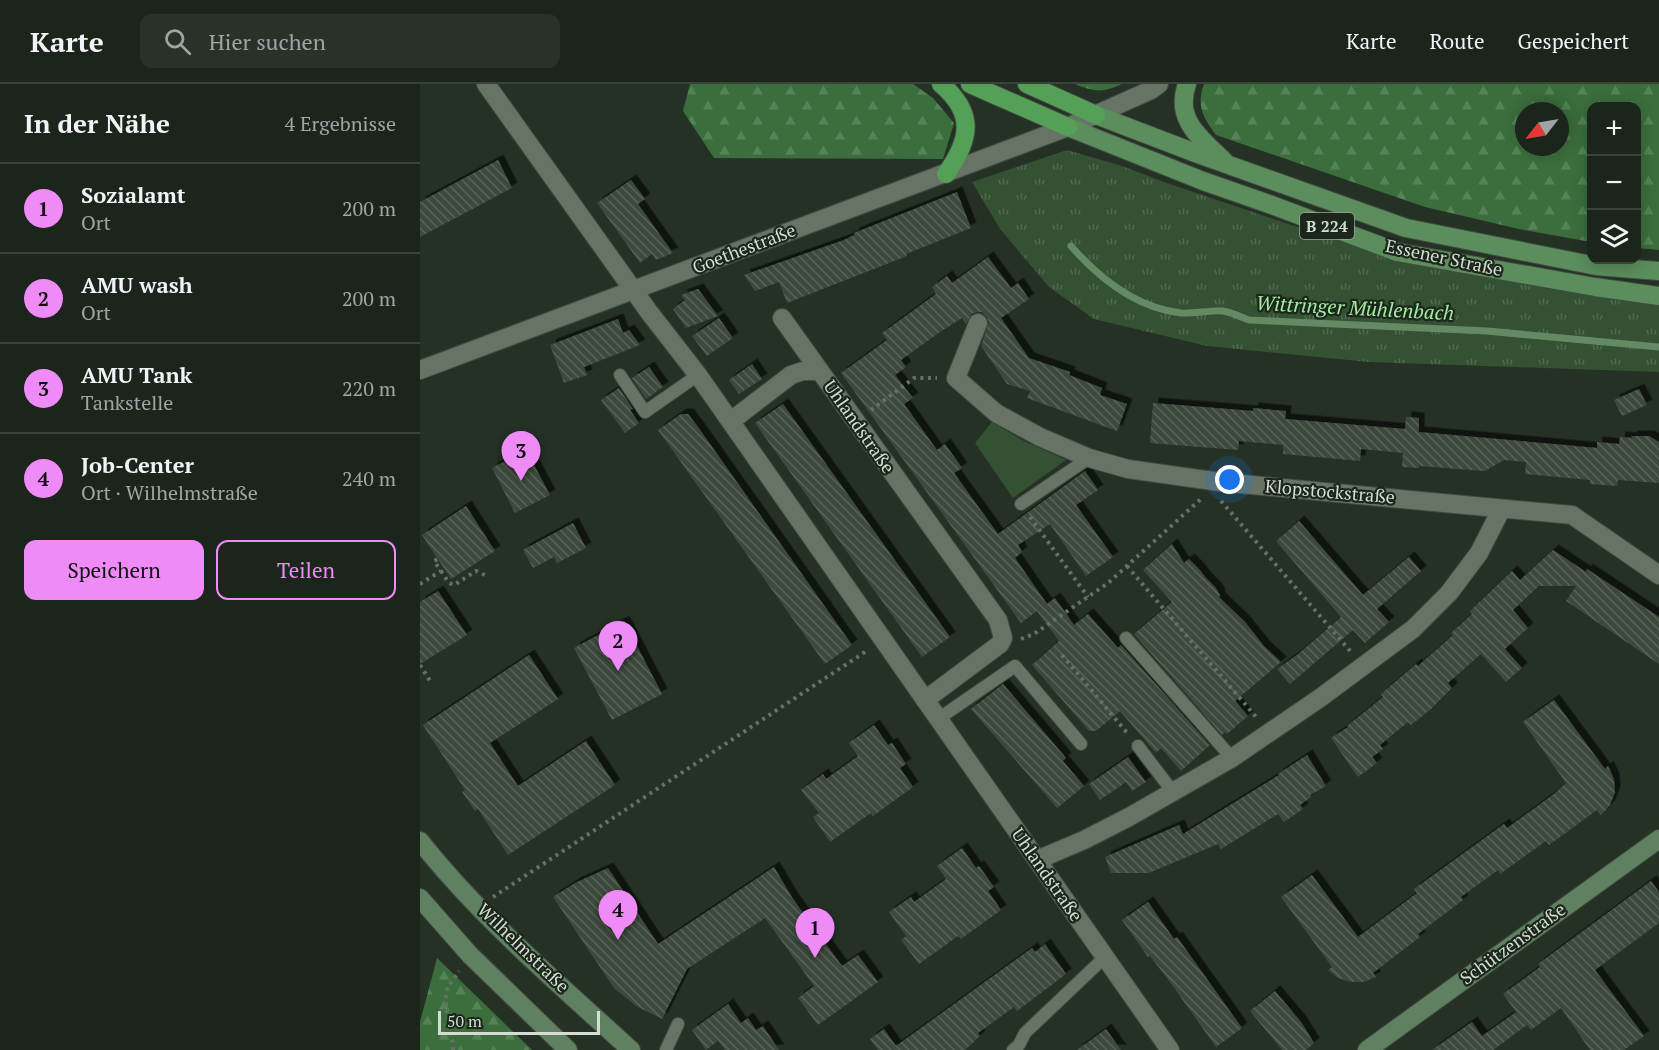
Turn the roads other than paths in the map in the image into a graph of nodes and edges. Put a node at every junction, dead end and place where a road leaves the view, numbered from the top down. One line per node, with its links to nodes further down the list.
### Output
1 (486, 84): 12 (street, Uhlandstraße)
2 (941, 84): 10 (highway)
3 (970, 84): 8 (highway, B 224)
4 (1027, 84): 7 (highway, B 224)
5 (1160, 84): 7 (street, Goethestraße)
6 (1187, 84): 9 (main road)
7 (1096, 115): 8 (street, Goethestraße); 9 (main road, B 224)
8 (1068, 127): 10 (street, Goethestraße); 13 (main road, Essener Straße / B 224)
9 (1227, 165): 11 (main road, Essener Straße / B 224)
10 (946, 174): 12 (street, Goethestraße)
11 (1659, 271)
12 (634, 290): 16 (street, Goethestraße); 19 (street, Uhlandstraße)
13 (1659, 296)
14 (782, 318): 17 (street, Uhlandstraße)
15 (978, 323): 21 (street, Klopstockstraße)
16 (420, 370)
17 (819, 371): 20 (street, Uhlandstraße); 26 (street, Uhlandstraße)
18 (620, 375): 19 (lane)
19 (698, 375): 20 (street, Uhlandstraße)
20 (731, 421): 26 (street, Uhlandstraße)
21 (1089, 458): 22 (lane); 23 (street, Klopstockstraße)
22 (1021, 504)
23 (1500, 510): 24 (street, Klopstockstraße); 30 (street)
24 (1659, 575)
25 (1126, 638): 30 (lane)
26 (925, 700): 27 (street, Uhlandstraße)
27 (938, 718): 28 (lane); 34 (street, Uhlandstraße)
28 (1082, 744)
29 (1138, 746): 31 (lane)
30 (1232, 758): 31 (street)
31 (1173, 792): 34 (street)
32 (1659, 839): 43 (main road, Schützenstraße)
33 (420, 841): 39 (main road, Wilhelmstraße)
34 (1037, 860): 36 (street, Uhlandstraße)
35 (420, 898): 38 (main road)
36 (1105, 957): 41 (lane); 42 (street, Uhlandstraße)
37 (678, 1024): 40 (lane)
38 (568, 1050)
39 (631, 1050)
40 (666, 1050)
41 (1013, 1050)
42 (1169, 1050)
43 (1367, 1050)

